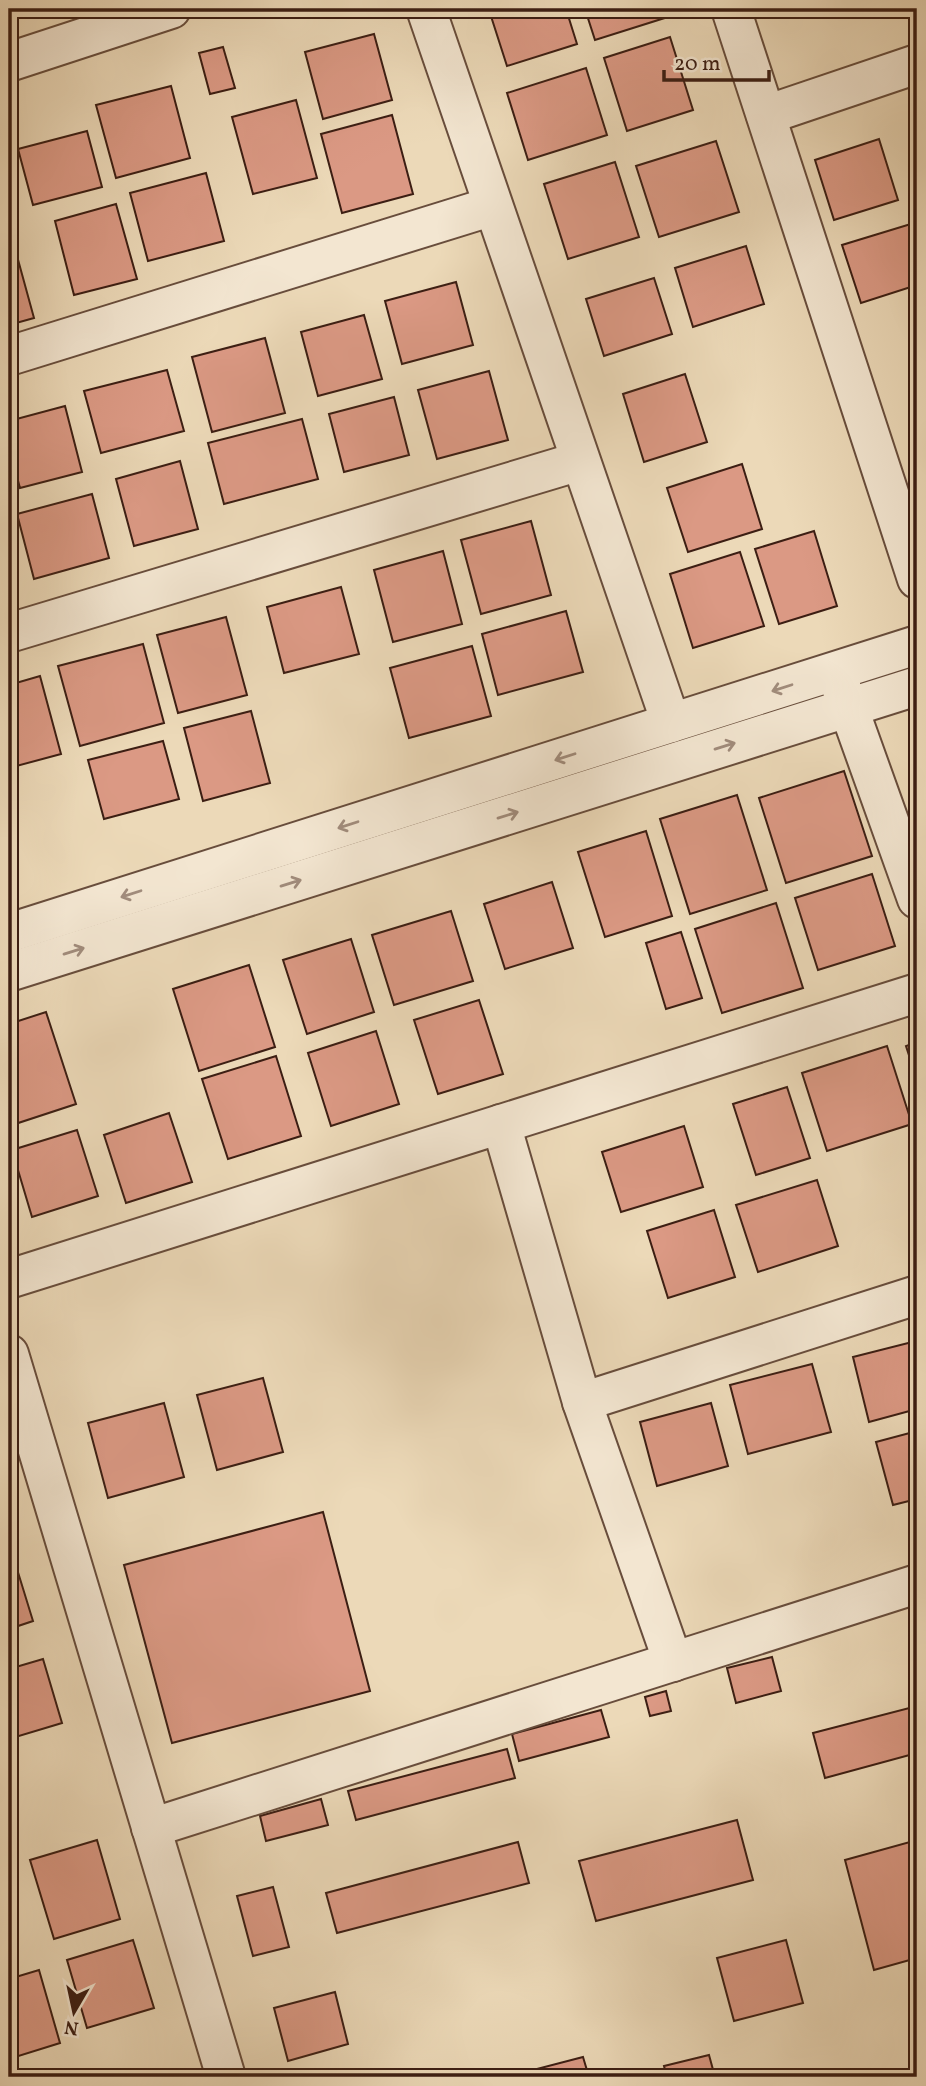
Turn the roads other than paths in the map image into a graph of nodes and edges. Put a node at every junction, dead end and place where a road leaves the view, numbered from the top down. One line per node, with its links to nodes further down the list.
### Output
1 (171, 9): 4 (street)
2 (426, 9): 7 (street)
3 (731, 9): 6 (street)
4 (9, 62)
5 (917, 64): 6 (street)
6 (766, 115): 10 (street)
7 (494, 206): 8 (street); 9 (street)
8 (9, 356)
9 (580, 461): 11 (street); 16 (street)
10 (917, 579)
11 (9, 633)
12 (917, 645): 13 (street)
13 (835, 671): 15 (street); 16 (street, one-way to 16)
14 (917, 686): 15 (street)
15 (849, 708): 17 (street); 19 (street, one-way to 15)
16 (670, 723): 18 (street, one-way to 18)
17 (917, 899)
18 (9, 933)
19 (9, 972)
20 (917, 993): 21 (street)
21 (501, 1124): 22 (street); 25 (street)
22 (9, 1279)
23 (917, 1295): 25 (street)
24 (9, 1354): 28 (street)
25 (582, 1402): 27 (street)
26 (917, 1584): 27 (street)
27 (673, 1662): 28 (street)
28 (151, 1828): 29 (street)
29 (226, 2077)

